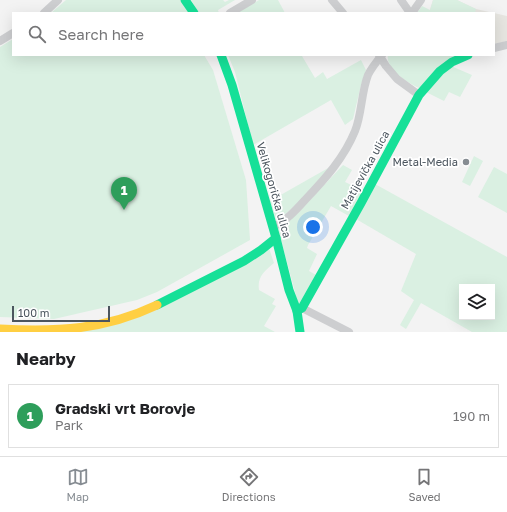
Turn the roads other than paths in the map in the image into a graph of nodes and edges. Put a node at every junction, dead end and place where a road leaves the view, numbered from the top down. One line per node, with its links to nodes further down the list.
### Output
1 (58, 0): 7 (street)
2 (185, 0): 8 (street)
3 (252, 0): 9 (street)
4 (332, 0): 10 (street)
5 (401, 0): 11 (street)
6 (421, 0): 12 (street)
7 (45, 12)
8 (193, 12)
9 (232, 12)
10 (342, 12)
11 (410, 12)
12 (412, 12)
13 (12, 34): 14 (street)
14 (0, 41)
15 (507, 45): 16 (street)
16 (495, 48)
17 (221, 56): 21 (street, Velikogorička ulica)
18 (381, 56): 20 (street); 21 (street)
19 (466, 56): 20 (street, Matijevička ulica)
20 (419, 95): 23 (street, Matijevička ulica)
21 (273, 227): 22 (street, Velikogorička ulica)
22 (276, 238): 23 (street, Velikogorička ulica); 24 (street)
23 (299, 309): 25 (street, Velikogorička ulica); 26 (street)
24 (0, 329)
25 (300, 332)
26 (349, 332)

